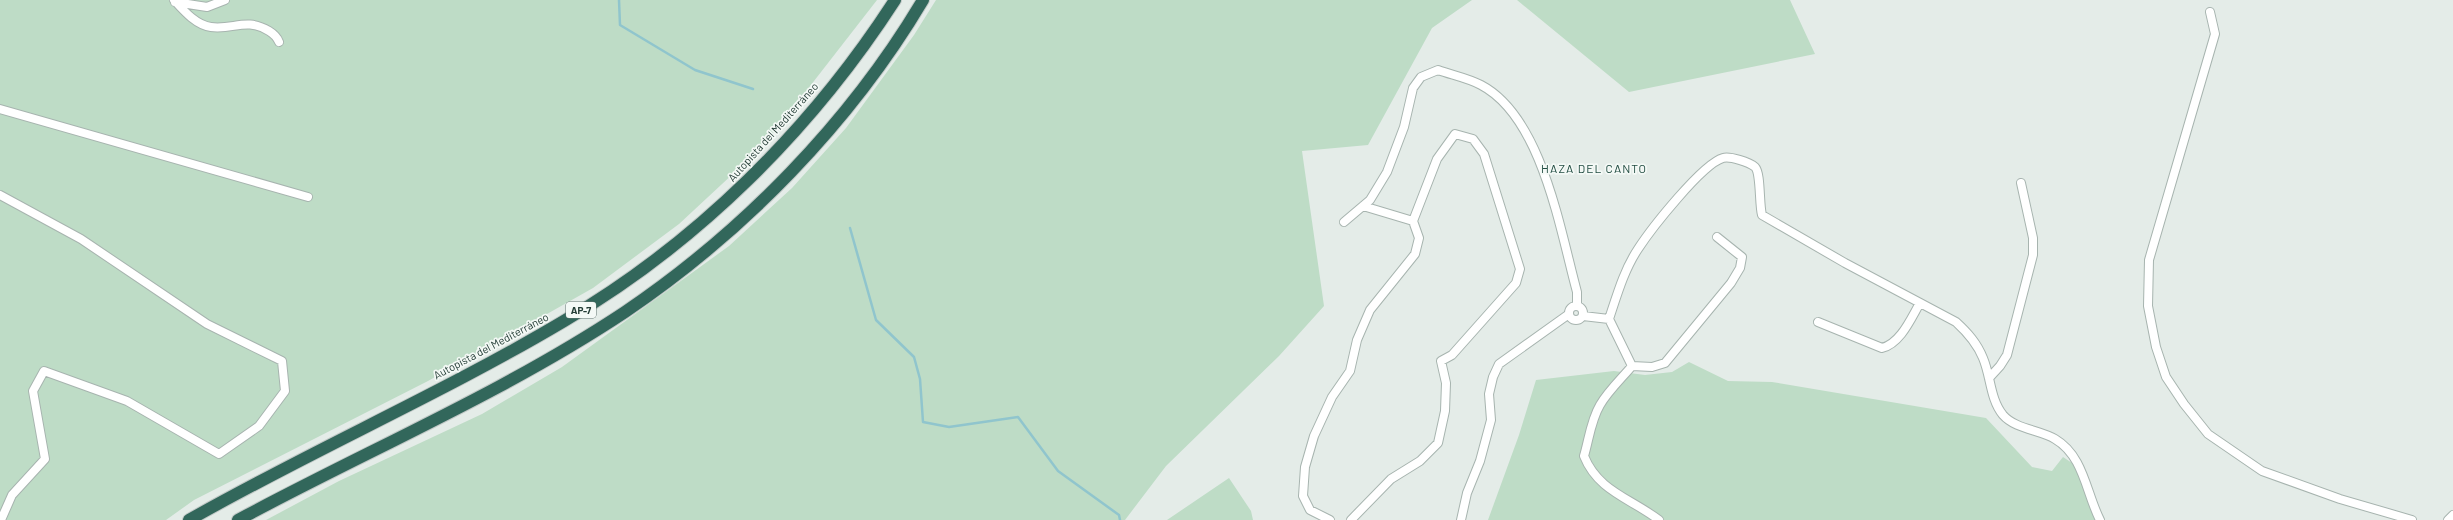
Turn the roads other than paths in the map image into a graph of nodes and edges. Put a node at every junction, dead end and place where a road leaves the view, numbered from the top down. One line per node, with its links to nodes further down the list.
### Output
1 (225, 0): 4 (street)
2 (895, 0): 25 (highway, Autopista del Mediterráneo / AP-7)
3 (923, 0): 26 (highway, AP-7)
4 (174, 1): 6 (street)
5 (2210, 12): 32 (street)
6 (278, 42)
7 (0, 109): 10 (street)
8 (2021, 183): 22 (street)
9 (0, 195): 24 (street)
10 (308, 197)
11 (1363, 206): 12 (street); 13 (street); 16 (street)
12 (1413, 221): 27 (street); 28 (street)
13 (1344, 222)
14 (1717, 237): 21 (street)
15 (1920, 303): 19 (street); 20 (street); 22 (street)
16 (1577, 306): 17 (street); 18 (street)
17 (1569, 314): 18 (street); 29 (street)
18 (1583, 316): 19 (street)
19 (1609, 319): 21 (street)
20 (1818, 322)
21 (1632, 366): 30 (street)
22 (1989, 378): 31 (street)
23 (2453, 515): 33 (street)
24 (1, 520)
25 (189, 520)
26 (238, 520)
27 (1330, 520)
28 (1351, 520)
29 (1461, 520)
30 (1659, 520)
31 (2100, 520)
32 (2412, 520)
33 (2448, 520)

